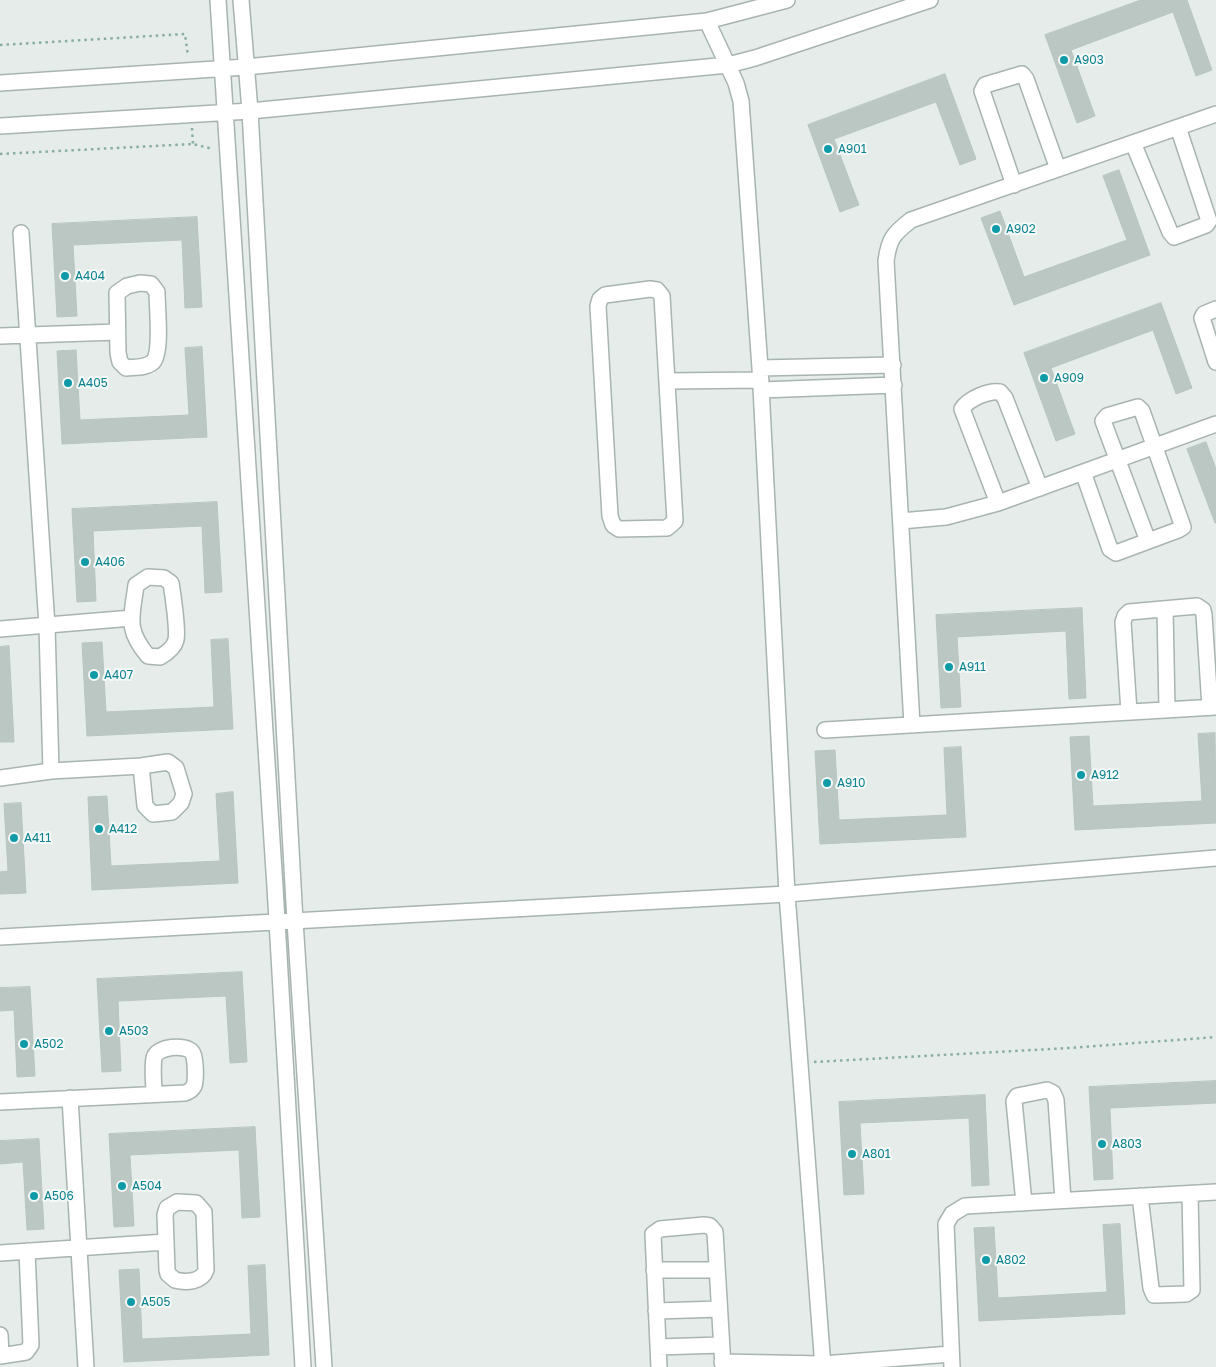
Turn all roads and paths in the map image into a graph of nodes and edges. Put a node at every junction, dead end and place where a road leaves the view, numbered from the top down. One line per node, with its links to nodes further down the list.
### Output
1 (218, 0): 9 (street)
2 (240, 0): 8 (street)
3 (787, 0): 5 (street)
4 (930, 0): 7 (street)
5 (707, 21): 7 (street); 8 (street)
6 (0, 45): 10 (path)
7 (728, 65): 12 (street); 30 (street)
8 (246, 67): 9 (street); 12 (street)
9 (223, 69): 10 (street); 13 (street)
10 (190, 71): 11 (street)
11 (0, 83)
12 (250, 111): 13 (street); 55 (street)
13 (225, 113): 15 (street); 18 (street)
14 (1215, 118): 16 (street)
15 (0, 126)
16 (1178, 127): 17 (street); 22 (street)
17 (1133, 143): 20 (street); 22 (street)
18 (228, 153): 19 (path); 56 (street)
19 (0, 154)
20 (1058, 169): 21 (street); 21 (street)
21 (1014, 185): 29 (street)
22 (1210, 202)
23 (21, 233): 26 (street)
24 (1216, 310): 28 (street)
25 (117, 332): 25 (street); 26 (street)
26 (27, 335): 27 (street); 43 (street)
27 (0, 336)
28 (1216, 362)
29 (893, 365): 30 (street); 32 (street)
30 (761, 379): 31 (street); 32 (street); 54 (street)
31 (667, 381): 31 (street)
32 (894, 385): 39 (street)
33 (1216, 424): 34 (street)
34 (1155, 446): 35 (street); 35 (street); 40 (street)
35 (1118, 460): 36 (street); 40 (street)
36 (1084, 472): 37 (street); 40 (street)
37 (1040, 488): 38 (street); 38 (street)
38 (998, 503): 39 (street)
39 (901, 521): 48 (street)
40 (1148, 541)
41 (1165, 609): 45 (street); 46 (street); 47 (street)
42 (132, 618): 42 (street); 43 (street)
43 (46, 626): 44 (street); 51 (street)
44 (0, 629)
45 (1213, 707): 46 (street)
46 (1167, 710): 47 (street)
47 (1129, 712): 48 (street)
48 (912, 725): 49 (street)
49 (825, 730)
50 (141, 766): 51 (street)
51 (51, 771): 52 (street)
52 (0, 778)
53 (1216, 858): 54 (street)
54 (788, 894): 55 (street); 59 (street)
55 (294, 921): 56 (street); 85 (street)
56 (276, 922): 57 (street); 84 (street)
57 (0, 938)
58 (1216, 1037): 59 (path)
59 (800, 1063): 82 (street)
60 (154, 1094): 61 (street)
61 (70, 1098): 62 (street); 69 (street)
62 (0, 1102)
63 (1216, 1192): 64 (street)
64 (1190, 1194): 65 (street); 65 (street)
65 (1140, 1196): 66 (street)
66 (1063, 1200): 67 (street); 67 (street)
67 (1024, 1202): 80 (street)
68 (166, 1242): 68 (street); 69 (street)
69 (78, 1248): 70 (street); 83 (street)
70 (27, 1251): 71 (street); 79 (street)
71 (0, 1253)
72 (654, 1270): 73 (street); 73 (street); 75 (street)
73 (718, 1270): 74 (street)
74 (719, 1309): 75 (street); 77 (street)
75 (656, 1311): 78 (street)
76 (0, 1335): 79 (street)
77 (721, 1344): 78 (street); 81 (street)
78 (658, 1347): 86 (street)
79 (1, 1356)
80 (952, 1361): 82 (street)
81 (722, 1365): 82 (street)
82 (823, 1366)
83 (86, 1367)
84 (303, 1367)
85 (324, 1367)
86 (659, 1367)

